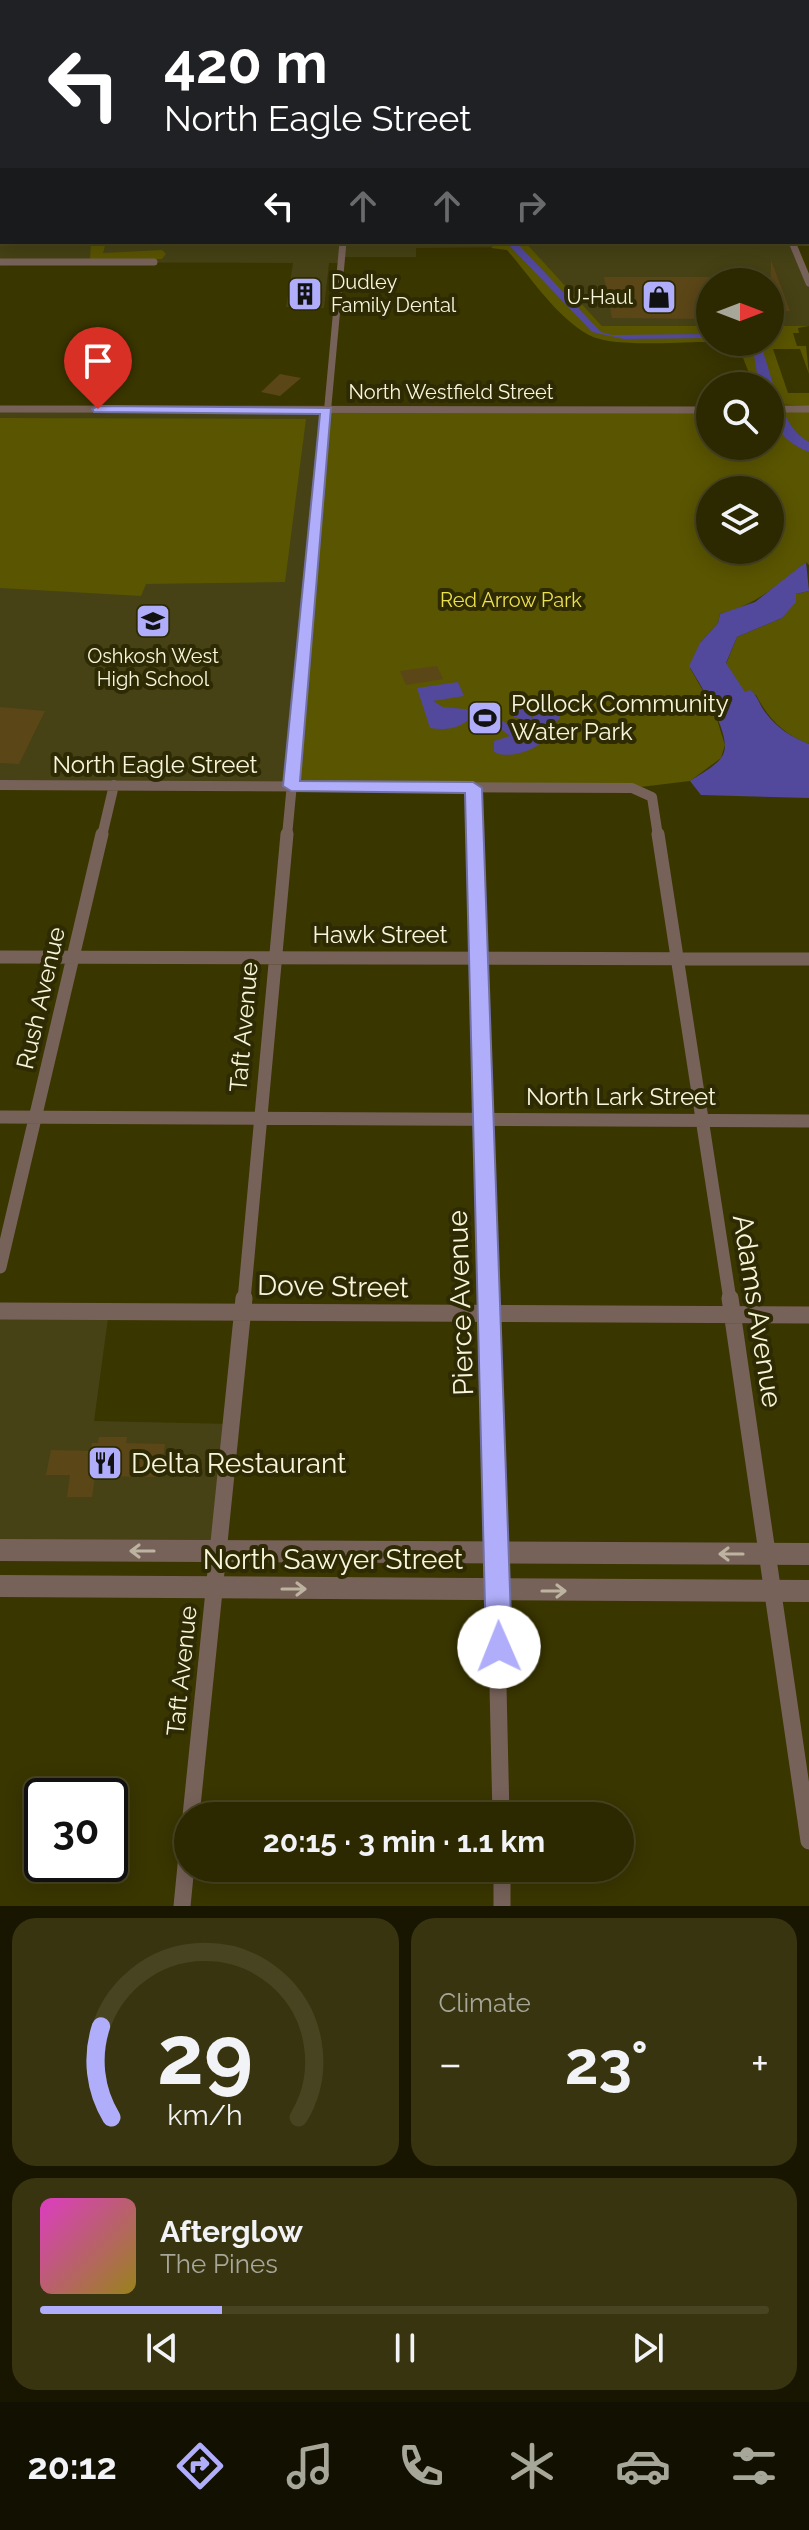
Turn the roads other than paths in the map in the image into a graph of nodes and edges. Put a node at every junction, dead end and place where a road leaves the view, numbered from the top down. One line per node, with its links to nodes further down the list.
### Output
1 (343, 244): 9 (street, Taft Avenue)
2 (793, 244): 5 (street)
3 (0, 262): 4 (street)
4 (154, 262)
5 (809, 283)
6 (0, 409): 9 (street, North Westfield Street)
7 (784, 409): 8 (street)
8 (809, 409)
9 (327, 410): 10 (street, North Westfield Street); 13 (street, Taft Avenue)
10 (696, 410)
11 (0, 785): 12 (street, North Eagle Street)
12 (114, 785): 13 (street, North Eagle Street); 19 (street, Rush Avenue)
13 (291, 786): 14 (street, North Eagle Street); 17 (street, Taft Avenue)
14 (473, 788): 15 (street, North Eagle Street); 18 (street, Pierce Avenue)
15 (646, 793): 20 (street, Adams Avenue)
16 (0, 957): 19 (street, Hawk Street)
17 (275, 957): 18 (street, Hawk Street); 19 (street, Hawk Street); 24 (street, Taft Avenue)
18 (479, 957): 20 (street, Hawk Street); 25 (street, Pierce Avenue)
19 (73, 958): 23 (street, Rush Avenue)
20 (679, 959): 21 (street, Hawk Street); 26 (street, Adams Avenue)
21 (809, 959)
22 (0, 1117): 23 (street, North Lark Street)
23 (36, 1117): 24 (street, North Lark Street); 28 (street, Rush Avenue)
24 (260, 1117): 25 (street, North Lark Street); 30 (street, Taft Avenue)
25 (483, 1119): 26 (street, North Lark Street); 31 (street, Pierce Avenue)
26 (702, 1119): 27 (street, North Lark Street); 32 (street, Adams Avenue)
27 (809, 1121)
28 (0, 1267)
29 (0, 1311): 30 (street, Dove Street)
30 (242, 1311): 31 (street, Dove Street); 35 (street, Taft Avenue)
31 (490, 1314): 32 (street, Dove Street); 36 (street, Pierce Avenue)
32 (731, 1314): 33 (street, Dove Street); 37 (street, Adams Avenue)
33 (809, 1315)
34 (0, 1550): 35 (street, North Sawyer Street, one-way to 34)
35 (220, 1552): 36 (street, North Sawyer Street); 40 (street, Taft Avenue)
36 (497, 1554): 37 (street, North Sawyer Street, one-way to 36); 41 (street, Pierce Avenue)
37 (769, 1554): 38 (street, North Sawyer Street); 42 (street, Adams Avenue)
38 (809, 1554)
39 (0, 1586): 40 (street, North Sawyer Street)
40 (216, 1588): 41 (street, North Sawyer Street, one-way to 41); 44 (street, Taft Avenue)
41 (498, 1590): 42 (street, North Sawyer Street, one-way to 42); 45 (street, Pierce Avenue)
42 (775, 1590): 43 (street, North Sawyer Street); 46 (street, Adams Avenue)
43 (809, 1591)
44 (193, 1802)
45 (501, 1802)
46 (809, 1841)
47 (184, 1882): 49 (street)
48 (502, 1882): 50 (street)
49 (182, 1906)
50 (502, 1906)

